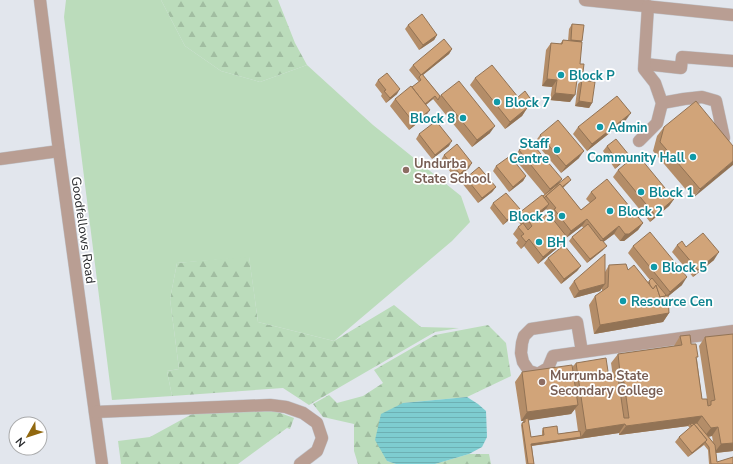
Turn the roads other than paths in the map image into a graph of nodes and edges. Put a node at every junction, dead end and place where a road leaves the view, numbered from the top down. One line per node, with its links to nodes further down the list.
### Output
1 (40, 0): 10 (street, Goodfellows Road)
2 (585, 0): 3 (street)
3 (648, 6): 4 (street); 6 (street)
4 (733, 15)
5 (733, 61): 6 (street)
6 (645, 64): 7 (street)
7 (662, 103): 8 (street); 9 (street)
8 (724, 138)
9 (639, 141)
10 (59, 151): 11 (street); 14 (street, Goodfellows Road)
11 (0, 159)
12 (733, 331): 13 (street)
13 (582, 352): 13 (street)
14 (95, 412): 15 (street, Goodfellows Road); 16 (street)
15 (102, 464)
16 (300, 464)

